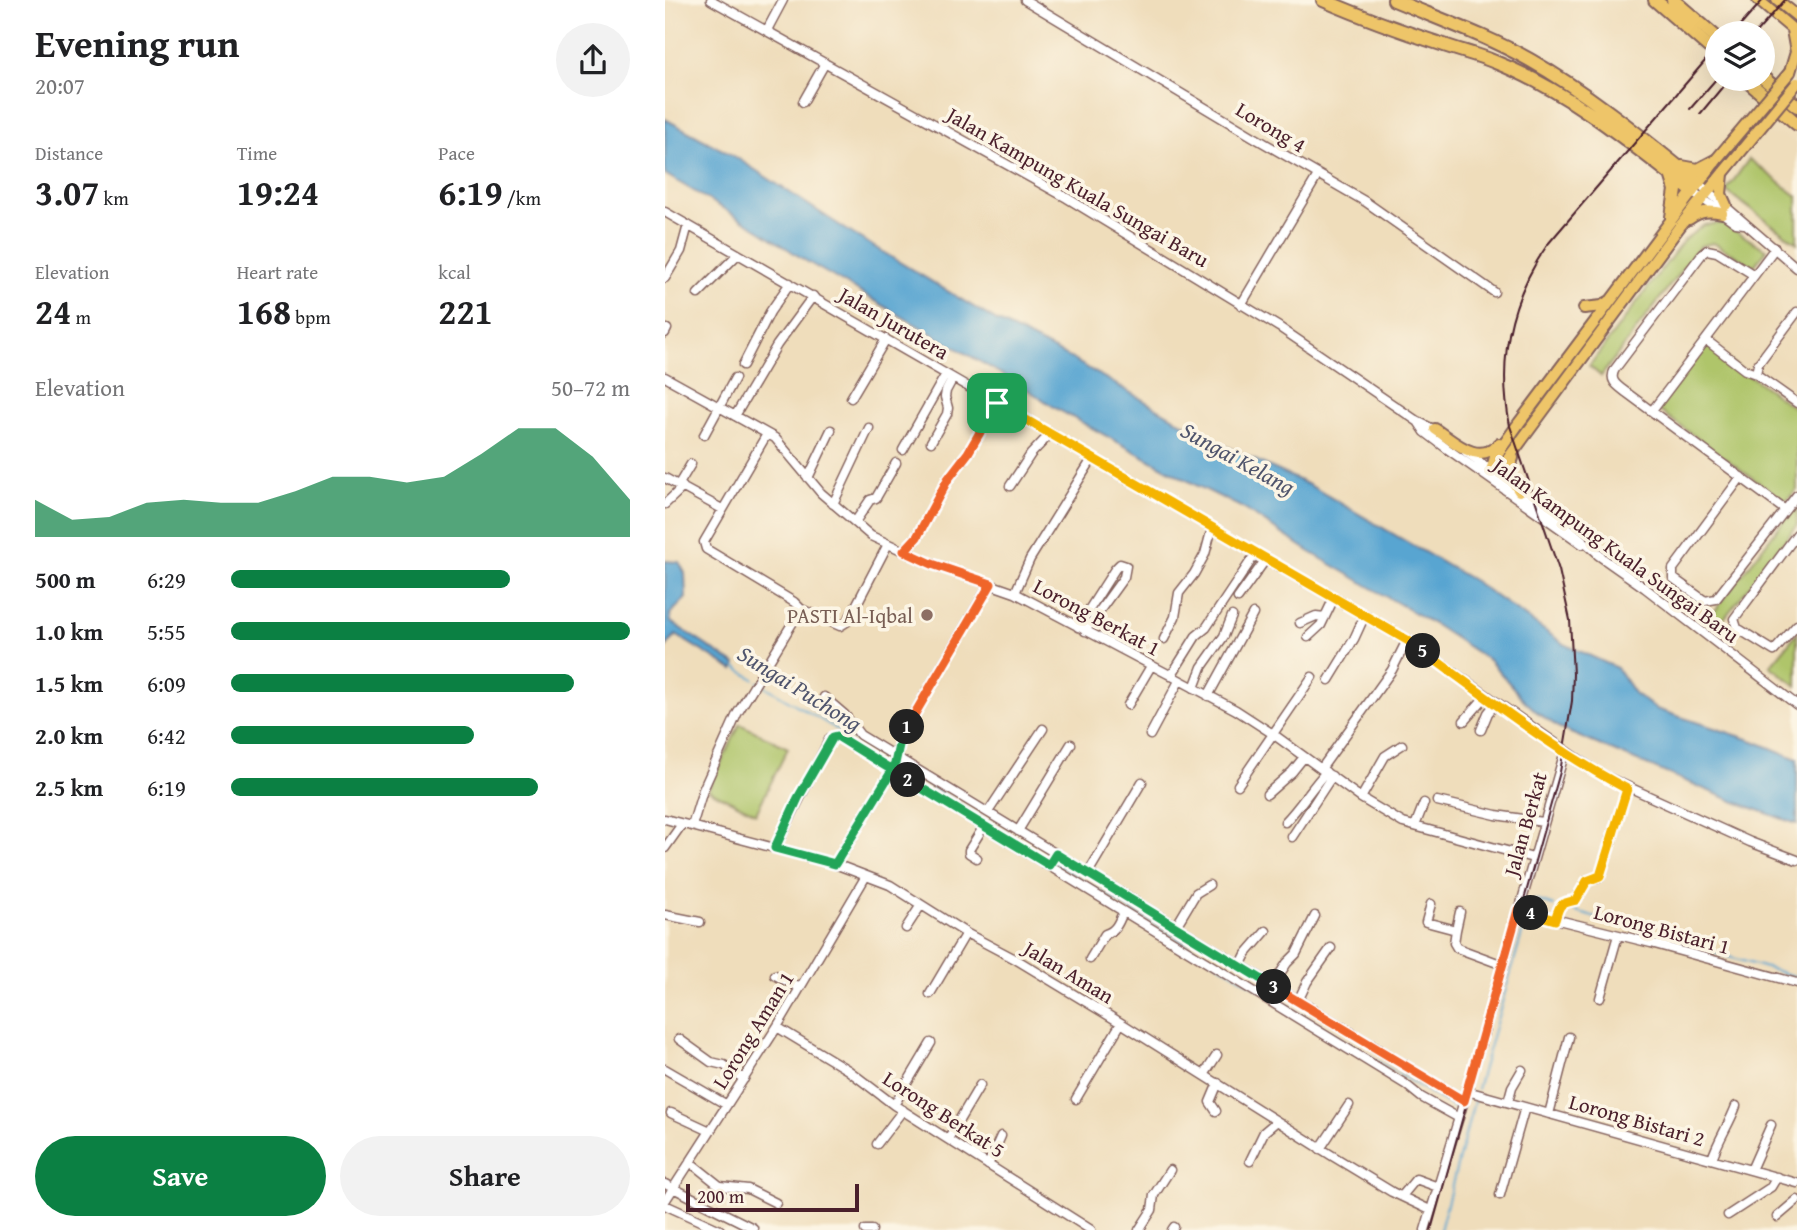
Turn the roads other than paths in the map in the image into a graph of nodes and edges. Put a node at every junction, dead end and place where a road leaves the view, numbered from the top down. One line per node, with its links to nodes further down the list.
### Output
1 (711, 0): 12 (street, Jalan Kampung Kuala Sungai Baru)
2 (783, 0): 12 (street)
3 (1025, 0): 25 (street, Lorong 4)
4 (1323, 0): 23 (highway)
5 (1394, 0): 23 (highway)
6 (1655, 0): 14 (highway)
7 (1673, 0): 11 (highway)
8 (1758, 0): 13 (main road)
9 (1777, 0): 10 (main road)
10 (1795, 13)
11 (1705, 28)
12 (767, 30): 15 (street, Jalan Kampung Kuala Sungai Baru)
13 (1794, 32): 16 (main road)
14 (1705, 44)
15 (825, 63): 20 (street); 41 (street, Jalan Kampung Kuala Sungai Baru)
16 (1793, 68): 24 (main road, bridge)
17 (1797, 83): 24 (main road, bridge)
18 (1775, 88): 21 (highway)
19 (1759, 91): 22 (highway)
20 (803, 103)
21 (1797, 106)
22 (1797, 124)
23 (1673, 169): 24 (highway); 26 (highway); 29 (highway)
24 (1719, 171): 26 (main road); 26 (main road); 27 (main road)
25 (1318, 175): 37 (street, Lorong 4); 41 (street)
26 (1701, 187): 27 (street); 29 (main road)
27 (1724, 209): 29 (main road); 31 (street)
28 (665, 212): 30 (street, Jalan Jurutera)
29 (1676, 221): 40 (main road); 44 (main road)
30 (688, 225): 32 (street, Jalan Jurutera); 35 (street)
31 (1775, 248): 33 (street); 34 (street)
32 (738, 254): 36 (street, Jalan Jurutera); 38 (street)
33 (1797, 268)
34 (1754, 275): 47 (street); 57 (street)
35 (665, 278)
36 (790, 283): 39 (street, Jalan Jurutera); 48 (street)
37 (1494, 292)
38 (698, 294)
39 (813, 296): 46 (street, Jalan Jurutera); 58 (street)
40 (1612, 300): 43 (main road); 43 (main road)
41 (1241, 304): 59 (street, Jalan Kampung Kuala Sungai Baru)
42 (1797, 312): 49 (street)
43 (1589, 316): 44 (main road); 45 (main road); 60 (main road)
44 (1612, 318): 45 (main road)
45 (1597, 338): 62 (main road)
46 (885, 339): 50 (street, Jalan Jurutera); 53 (street)
47 (1706, 340): 49 (street); 57 (street)
48 (743, 365)
49 (1756, 374): 55 (street)
50 (950, 376): 54 (street, Jalan Jurutera); 68 (street); 70 (street)
51 (665, 377): 56 (street, Lorong Berkat 1)
52 (735, 378): 56 (street)
53 (851, 398)
54 (997, 403): 66 (street, Jalan Jurutera); 91 (street)
55 (1797, 403)
56 (719, 407): 58 (street, Lorong Berkat 1); 67 (street)
57 (1652, 411): 75 (street)
58 (734, 416): 65 (street, Lorong Berkat 1)
59 (1417, 421): 63 (street, Jalan Kampung Kuala Sungai Baru); 69 (street, Jalan Kampung Kuala Sungai Baru)
60 (1519, 423): 63 (main road); 74 (main road)
61 (869, 428): 83 (street)
62 (1530, 428): 74 (main road); 80 (main road)
63 (1435, 429): 74 (street, Jalan Kampung Kuala Sungai Baru)
64 (831, 430): 77 (street)
65 (767, 434): 77 (street, Lorong Berkat 1); 84 (street)
66 (1050, 434): 71 (street, Jalan Jurutera); 79 (street)
67 (704, 435)
68 (931, 442)
69 (1438, 442): 74 (street); 86 (street, Jalan Kampung Kuala Sungai Baru)
70 (904, 450)
71 (1092, 459): 88 (street, Jalan Jurutera); 96 (street)
72 (897, 463): 87 (street)
73 (691, 464): 78 (street)
74 (1491, 471): 80 (street, Jalan Kampung Kuala Sungai Baru); 86 (street)
75 (1741, 477): 85 (street); 85 (street)
76 (665, 478): 78 (street)
77 (809, 478): 83 (street, Lorong Berkat 1)
78 (681, 485): 82 (street); 84 (street)
79 (1010, 486)
80 (1519, 491): 93 (street, Jalan Kampung Kuala Sungai Baru)
81 (1797, 495): 85 (street)
82 (665, 504)
83 (832, 504): 87 (street, Lorong Berkat 1)
84 (722, 509): 99 (street)
85 (1785, 510)
86 (1536, 513): 93 (street, Jalan Kampung Kuala Sungai Baru)
87 (855, 522): 90 (street, Lorong Berkat 1)
88 (1212, 528): 92 (street, Jalan Jurutera); 108 (street)
89 (1797, 534): 105 (street)
90 (888, 544): 91 (street, Lorong Berkat 1); 99 (street)
91 (904, 551): 95 (street, Lorong Berkat 1)
92 (1256, 553): 94 (street, Jalan Jurutera); 112 (street)
93 (1602, 557): 120 (street, Jalan Kampung Kuala Sungai Baru)
94 (1266, 559): 97 (street); 98 (street, Jalan Jurutera)
95 (991, 584): 96 (street, Lorong Berkat 1); 130 (street)
96 (1014, 593): 106 (street, Lorong Berkat 1)
97 (1238, 598)
98 (1334, 598): 101 (street, Jalan Jurutera); 103 (street)
99 (801, 609): 146 (street)
100 (1253, 614): 115 (street)
101 (1365, 615): 109 (street, Jalan Jurutera); 113 (street)
102 (1232, 617): 114 (street)
103 (1325, 617): 104 (street); 107 (street)
104 (1300, 623)
105 (1797, 625)
106 (1082, 629): 106 (street); 110 (street, Lorong Berkat 1)
107 (1308, 637)
108 (1164, 639)
109 (1407, 640): 116 (street, Jalan Jurutera); 131 (street)
110 (1151, 666): 112 (street, Lorong Berkat 1); 119 (street)
111 (1312, 677): 124 (street)
112 (1175, 679): 114 (street, Lorong Berkat 1); 125 (street)
113 (1329, 680)
114 (1194, 688): 115 (street, Lorong Berkat 1)
115 (1208, 696): 124 (street, Lorong Berkat 1)
116 (1486, 696): 118 (street, Jalan Jurutera); 121 (street)
117 (824, 697): 130 (street)
118 (1496, 703): 123 (street); 128 (street, Jalan Jurutera)
119 (1128, 705)
120 (1797, 705)
121 (1464, 721)
122 (1043, 729): 139 (street)
123 (1481, 730)
124 (1273, 734): 129 (street, Lorong Berkat 1); 133 (street)
125 (1150, 735)
126 (1071, 744): 147 (street)
127 (1402, 745): 136 (street)
128 (1565, 751): 134 (street, Jalan Jurutera); 142 (street, Jalan Berkat)
129 (1304, 757): 131 (street, Lorong Berkat 1); 135 (street)
130 (895, 764): 139 (street); 144 (street); 150 (street); 155 (street)
131 (1326, 772): 136 (street, Lorong Berkat 1); 141 (street); 148 (street)
132 (1142, 782): 157 (street)
133 (1238, 785)
134 (1627, 789): 154 (street, Jalan Jurutera); 166 (street)
135 (1267, 794)
136 (1361, 798): 145 (street, Lorong Berkat 1)
137 (1437, 801): 142 (street)
138 (1424, 803): 145 (street)
139 (988, 812): 147 (street)
140 (665, 819): 143 (street, Jalan Aman)
141 (1285, 822)
142 (1543, 822): 153 (street, Jalan Berkat)
143 (683, 824): 146 (street, Jalan Aman); 149 (street)
144 (985, 826): 152 (street); 156 (street)
145 (1415, 826): 153 (street, Lorong Berkat 1)
146 (692, 827): 150 (street, Jalan Aman)
147 (1018, 831): 151 (street)
148 (1292, 837)
149 (665, 848)
150 (775, 848): 155 (street, Jalan Aman)
151 (1056, 854): 156 (street); 157 (street)
152 (977, 858)
153 (1533, 858): 163 (street, Jalan Berkat)
154 (1797, 859)
155 (835, 864): 158 (street, Jalan Aman)
156 (1049, 865): 159 (street)
157 (1086, 872): 159 (street); 169 (street)
158 (866, 876): 162 (street, Jalan Aman); 185 (street, Lorong Aman 1)
159 (1076, 882): 164 (street)
160 (1209, 885): 172 (street)
161 (1431, 904): 174 (street)
162 (921, 905): 171 (street); 176 (street, Jalan Aman)
163 (1521, 910): 166 (street, Lorong Bistari 1); 180 (street, Jalan Berkat)
164 (1123, 912): 173 (street); 179 (street)
165 (1460, 912): 174 (street)
166 (1557, 912): 177 (street, Lorong Bistari 1)
167 (665, 915): 170 (street)
168 (1315, 916): 184 (street)
169 (1159, 918): 172 (street); 173 (street)
170 (700, 922)
171 (906, 928)
172 (1175, 928): 181 (street)
173 (1151, 929): 187 (street)
174 (1456, 930): 180 (street)
175 (1266, 931): 181 (street)
176 (966, 933): 186 (street); 190 (street, Jalan Aman)
177 (1618, 935): 183 (street, Lorong Bistari 1); 188 (street)
178 (1331, 948): 189 (street)
179 (1090, 959)
180 (1503, 964): 202 (street, Jalan Berkat)
181 (1240, 966): 184 (street)
182 (775, 975): 185 (street)
183 (1797, 984)
184 (1271, 987): 187 (street); 189 (street)
185 (800, 988): 191 (street, Lorong Aman 1)
186 (930, 994)
187 (1264, 998): 215 (street)
188 (1600, 998)
189 (1298, 1001): 204 (street)
190 (1121, 1024): 198 (street, Jalan Aman); 203 (street)
191 (777, 1027): 199 (street, Lorong Aman 1); 208 (street, Lorong Berkat 5)
192 (1569, 1037): 214 (street)
193 (678, 1039): 199 (street)
194 (931, 1043): 208 (street)
195 (1217, 1055): 198 (street)
196 (665, 1069): 207 (street)
197 (1522, 1070): 205 (street)
198 (1204, 1075): 200 (street, Jalan Aman)
199 (744, 1079): 207 (street, Lorong Aman 1)
200 (1217, 1083): 212 (street); 216 (street, Jalan Aman)
201 (980, 1085): 220 (street)
202 (1470, 1092): 204 (street, Jalan Berkat); 205 (street, Lorong Bistari 2)
203 (1076, 1099)
204 (1464, 1101): 215 (street, Jalan Berkat)
205 (1508, 1102): 209 (street, Lorong Bistari 2)
206 (1349, 1104): 222 (street)
207 (727, 1105): 218 (street, Lorong Aman 1)
208 (894, 1105): 211 (street, Lorong Berkat 5)
209 (1525, 1107): 214 (street, Lorong Bistari 2); 233 (street)
210 (1736, 1107): 223 (street)
211 (903, 1110): 220 (street, Lorong Berkat 5); 221 (street)
212 (1216, 1111)
213 (671, 1113): 218 (street)
214 (1549, 1114): 223 (street, Lorong Bistari 2)
215 (1459, 1118): 232 (street, Jalan Berkat)
216 (1277, 1121): 222 (street, Jalan Aman); 224 (street)
217 (1771, 1125): 228 (street)
218 (710, 1130): 225 (street, Lorong Aman 1)
219 (1001, 1136): 226 (street)
220 (948, 1139): 226 (street, Lorong Berkat 5)
221 (877, 1144)
222 (1320, 1149): 234 (street, Jalan Aman)
223 (1712, 1159): 228 (street, Lorong Bistari 2)
224 (1250, 1161)
225 (690, 1162): 231 (street, Lorong Aman 1); 237 (street)
226 (988, 1165): 245 (street, Lorong Berkat 5)
227 (1170, 1170): 246 (street)
228 (1751, 1170): 229 (street, Lorong Bistari 2)
229 (1777, 1177): 230 (street, Lorong Bistari 2); 239 (street)
230 (1797, 1183)
231 (669, 1186): 236 (street, Lorong Aman 1); 241 (street)
232 (1438, 1187): 234 (street); 238 (street, Jalan Berkat)
233 (1500, 1195)
234 (1402, 1196): 238 (street, Jalan Aman)
235 (1797, 1200): 240 (street)
236 (665, 1203): 242 (street)
237 (776, 1203)
238 (1430, 1209): 247 (street, Jalan Berkat)
239 (1728, 1215)
240 (1777, 1217)
241 (753, 1228)
242 (720, 1230)
243 (865, 1230): 244 (street)
244 (872, 1230)
245 (1091, 1230)
246 (1139, 1230)
247 (1425, 1230)

